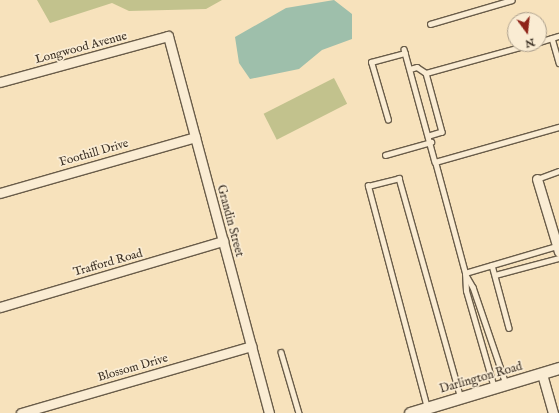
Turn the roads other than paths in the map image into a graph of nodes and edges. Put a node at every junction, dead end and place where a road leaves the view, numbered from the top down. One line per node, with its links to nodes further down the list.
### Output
1 (512, 0): 2 (lane)
2 (430, 24)
3 (168, 36): 11 (street, Longwood Avenue); 15 (street, Grandin Street)
4 (559, 36): 5 (lane)
5 (552, 38): 6 (lane); 8 (lane)
6 (547, 40)
7 (507, 51): 10 (lane)
8 (559, 63)
9 (410, 69): 10 (lane); 12 (lane); 14 (lane)
10 (426, 73): 14 (lane)
11 (0, 82)
12 (388, 120)
13 (559, 127): 18 (lane)
14 (429, 136): 16 (lane)
15 (195, 137): 21 (street, Foothill Drive); 22 (street, Grandin Street)
16 (431, 142): 17 (lane); 18 (lane)
17 (385, 155)
18 (435, 162): 26 (lane)
19 (559, 171): 20 (lane)
20 (537, 179): 23 (street)
21 (0, 193)
22 (223, 241): 28 (street, Trafford Road); 30 (street, Grandin Street)
23 (558, 249): 25 (lane)
24 (559, 258): 27 (lane)
25 (492, 265): 26 (lane); 27 (lane)
26 (465, 273): 34 (lane); 35 (lane)
27 (495, 275): 29 (lane)
28 (0, 307)
29 (509, 328)
30 (251, 346): 38 (street, Blossom Drive); 39 (street, Grandin Street)
31 (281, 352): 40 (lane)
32 (559, 368): 33 (street, Darlington Road)
33 (542, 374): 34 (street, Darlington Road); 42 (street)
34 (506, 385): 35 (street, Darlington Road)
35 (494, 388): 36 (street, Darlington Road)
36 (461, 398): 37 (street, Darlington Road); 37 (lane)
37 (427, 408): 41 (street, Darlington Road)
38 (22, 413)
39 (269, 413)
40 (299, 413)
41 (410, 413)
42 (553, 413)

